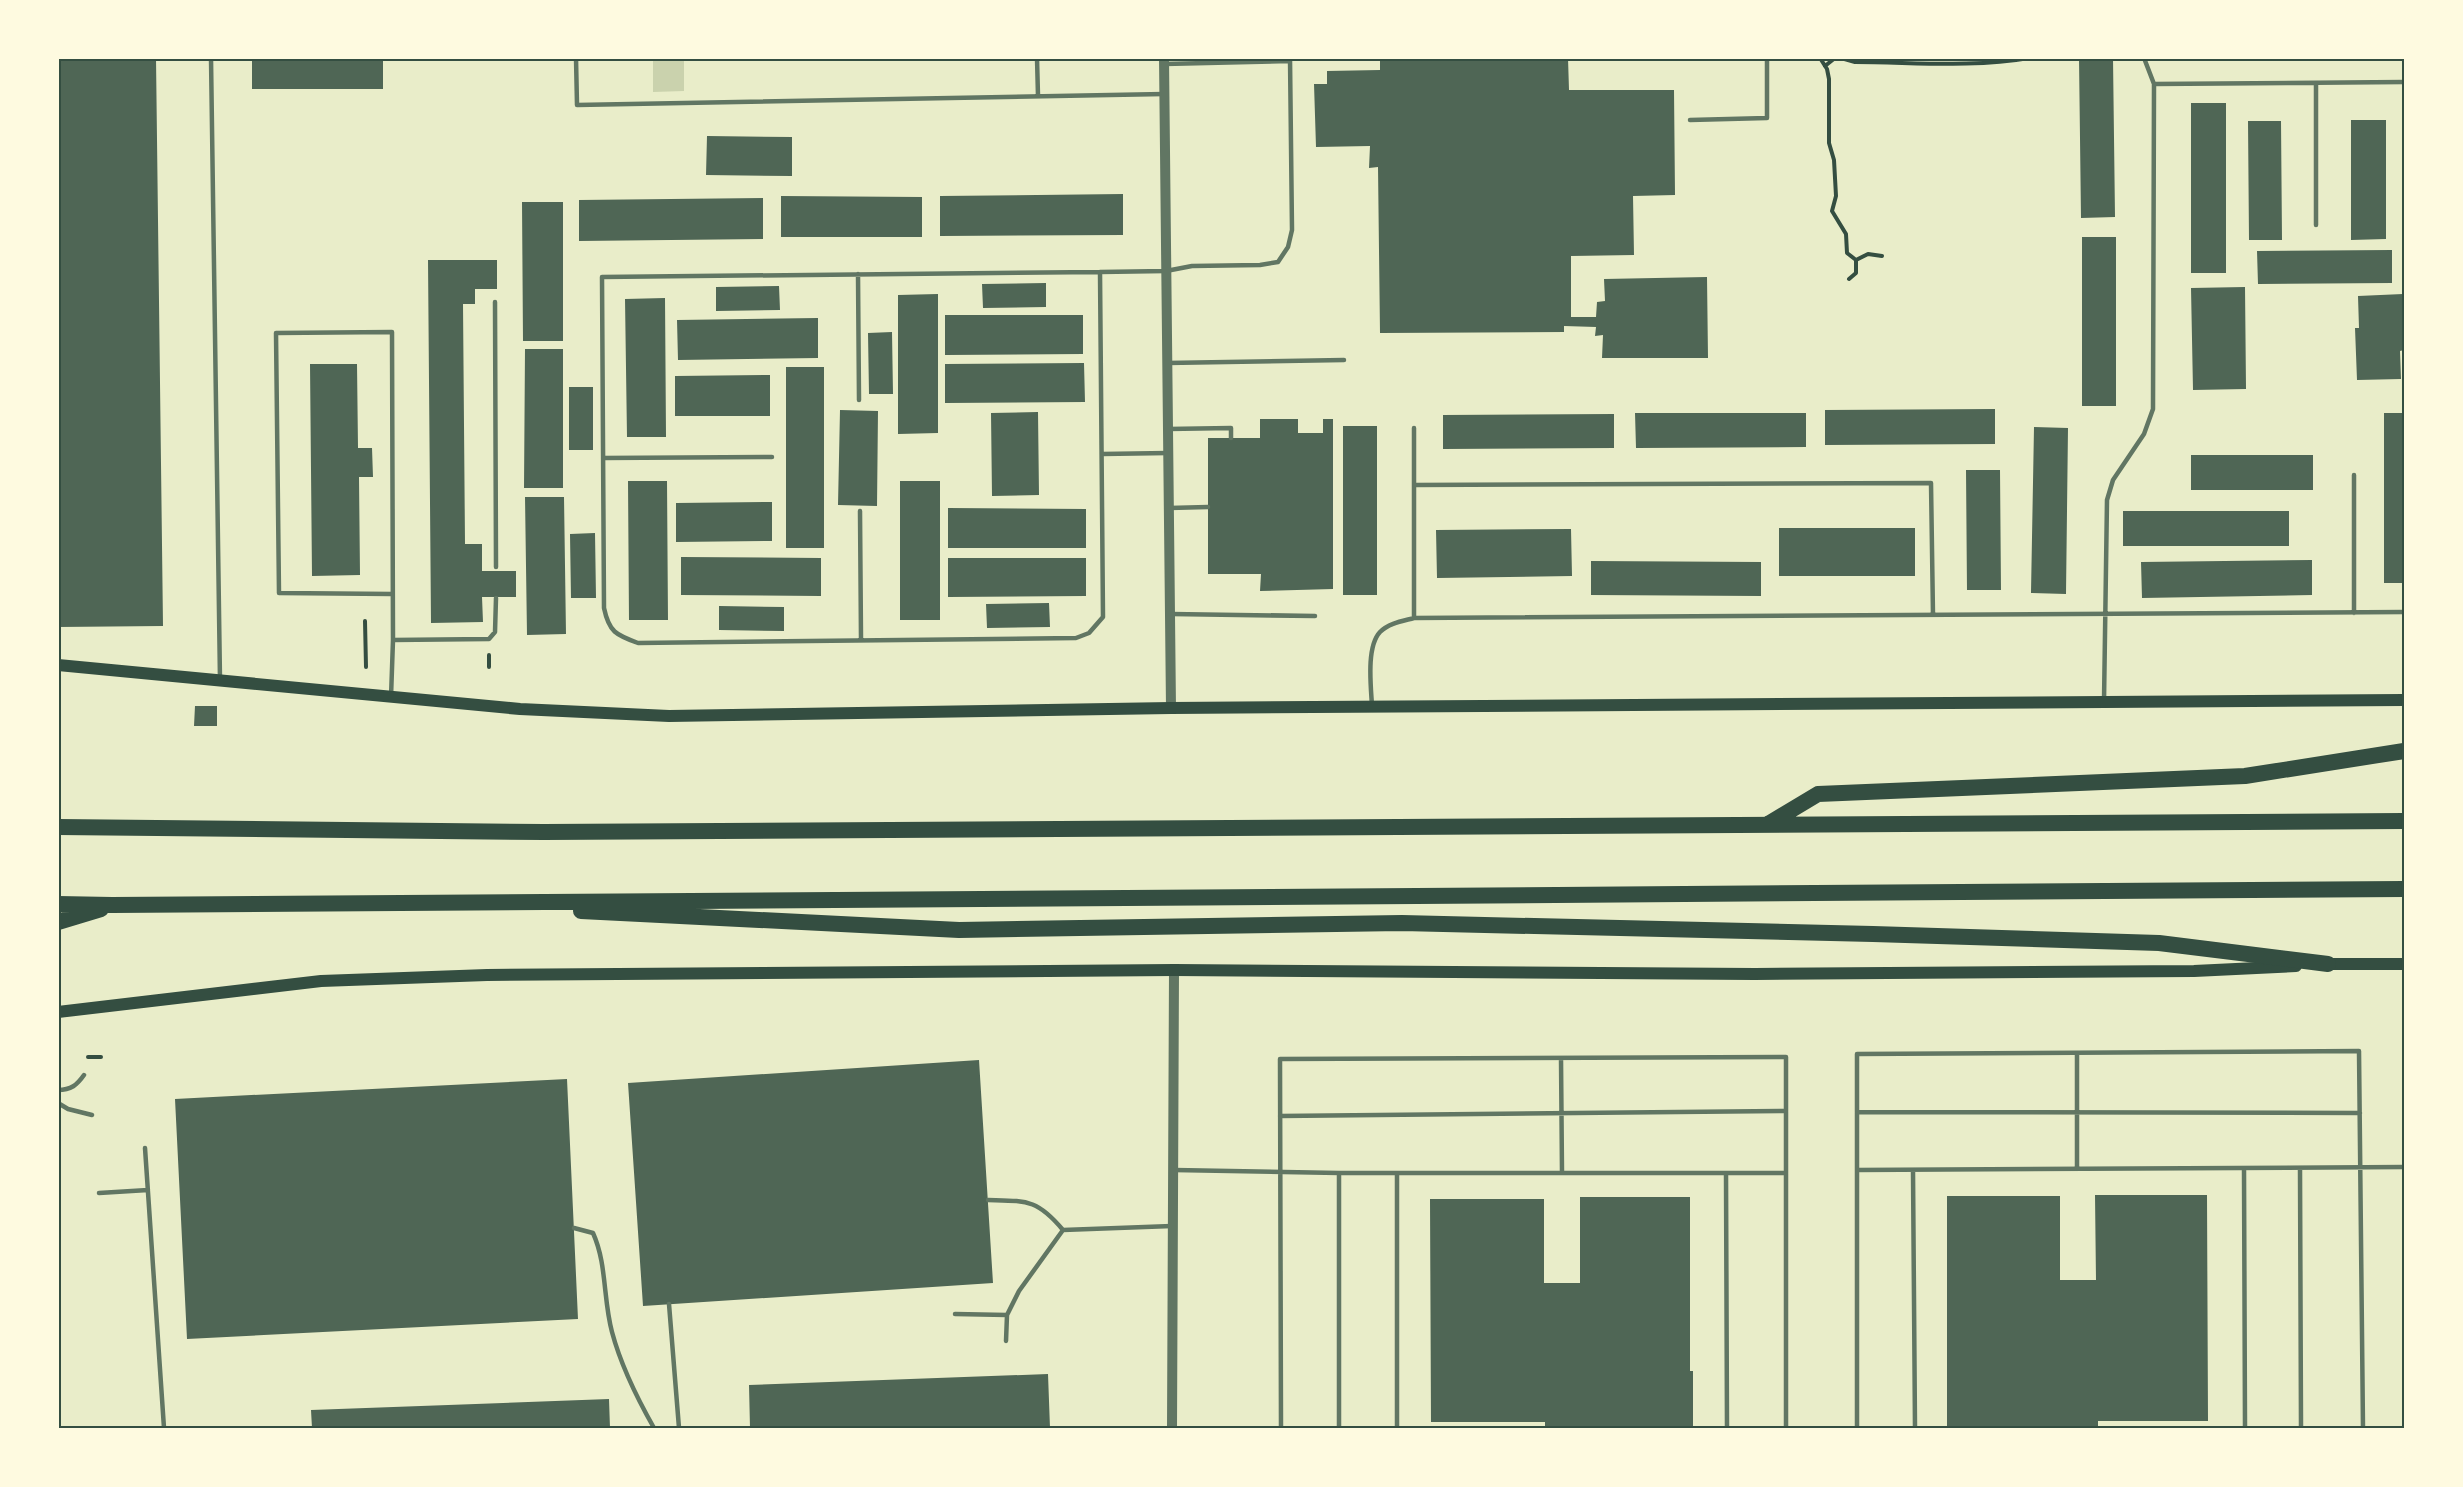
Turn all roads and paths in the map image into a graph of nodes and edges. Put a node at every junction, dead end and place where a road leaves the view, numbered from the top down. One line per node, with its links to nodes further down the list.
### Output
1 (211, 58): 61 (lane)
2 (576, 58): 19 (lane)
3 (1037, 58): 19 (lane)
4 (1636, 58): 5 (lane)
5 (1731, 58)
6 (1767, 58): 20 (lane)
7 (1820, 58): 14 (path)
8 (1835, 58): 14 (path)
9 (1841, 58): 10 (path)
10 (2029, 58)
11 (2144, 58): 17 (lane)
12 (1290, 60): 13 (lane); 24 (lane)
13 (1164, 61): 18 (street)
14 (1825, 66): 23 (path)
15 (2316, 82): 16 (lane); 17 (lane); 21 (lane)
16 (2404, 82)
17 (2154, 84): 50 (lane)
18 (1164, 94): 19 (lane); 24 (street)
19 (1038, 96)
20 (1690, 120)
21 (2316, 225)
22 (1882, 256): 23 (path)
23 (1856, 260): 27 (path)
24 (1166, 271): 25 (lane); 30 (street)
25 (1100, 272): 26 (lane); 36 (lane)
26 (858, 274): 31 (lane); 37 (lane)
27 (1849, 279)
28 (495, 302): 44 (lane)
29 (1344, 360): 30 (lane)
30 (1167, 363): 33 (street)
31 (859, 400)
32 (1414, 428): 40 (lane)
33 (1168, 429): 34 (lane); 35 (street)
34 (1231, 438)
35 (1168, 453): 36 (lane); 42 (street)
36 (1102, 454): 55 (lane)
37 (603, 458): 38 (lane); 55 (lane)
38 (772, 458)
39 (2354, 475): 48 (lane)
40 (1414, 485): 51 (lane); 53 (lane)
41 (1208, 507): 42 (lane)
42 (1169, 508): 49 (street)
43 (860, 511): 55 (lane)
44 (496, 567)
45 (392, 594): 45 (lane); 56 (lane)
46 (496, 598): 56 (lane)
47 (2404, 612): 48 (lane)
48 (2354, 613): 50 (lane)
49 (1170, 614): 52 (lane); 66 (street)
50 (2105, 614): 51 (lane); 64 (lane)
51 (1933, 615): 53 (lane)
52 (1315, 616)
53 (1414, 618): 65 (lane)
54 (365, 621): 59 (path)
55 (861, 639)
56 (393, 640): 62 (lane)
57 (489, 654): 60 (path)
58 (58, 664): 61 (main road)
59 (366, 668)
60 (489, 668)
61 (220, 680): 62 (main road)
62 (391, 697): 66 (main road)
63 (2404, 700): 64 (main road)
64 (2104, 702): 65 (main road)
65 (1372, 706): 66 (main road)
66 (1171, 708)
67 (2404, 751): 69 (highway)
68 (2404, 821): 69 (highway)
69 (1767, 825): 70 (highway)
70 (58, 827)
71 (2404, 889): 72 (highway)
72 (403, 902): 74 (highway); 76 (highway)
73 (58, 904): 74 (highway)
74 (112, 905): 75 (highway)
75 (58, 922)
76 (2328, 964): 77 (main road); 78 (main road)
77 (2404, 964)
78 (1174, 970): 79 (main road); 100 (street)
79 (58, 1012)
80 (2077, 1053): 88 (lane); 90 (lane); 91 (lane)
81 (88, 1058): 82 (path)
82 (101, 1058)
83 (1561, 1058): 87 (lane); 89 (lane); 93 (lane)
84 (84, 1075): 85 (lane)
85 (58, 1090)
86 (58, 1103): 92 (lane)
87 (1786, 1111): 89 (lane); 108 (lane)
88 (1857, 1112): 90 (lane); 101 (lane)
89 (1562, 1113): 93 (lane); 106 (lane)
90 (2077, 1113): 91 (lane); 99 (lane)
91 (2360, 1113): 98 (lane)
92 (93, 1114)
93 (1280, 1116): 103 (lane)
94 (145, 1148): 109 (lane)
95 (2404, 1167): 98 (lane)
96 (2244, 1168): 97 (lane); 99 (lane); 130 (lane)
97 (2300, 1168): 98 (lane); 131 (lane)
98 (2360, 1168): 132 (lane)
99 (2078, 1169): 102 (lane)
100 (1174, 1170): 103 (lane); 112 (street)
101 (1857, 1170): 102 (lane); 128 (lane)
102 (1914, 1170): 129 (lane)
103 (1281, 1171): 104 (lane); 123 (lane)
104 (1339, 1173): 105 (lane); 124 (lane)
105 (1396, 1173): 106 (lane); 125 (lane)
106 (1562, 1173): 107 (lane)
107 (1726, 1173): 108 (lane); 126 (lane)
108 (1786, 1173): 127 (lane)
109 (148, 1190): 110 (lane); 119 (lane)
110 (99, 1193)
111 (988, 1200): 114 (lane)
112 (1173, 1226): 114 (lane); 122 (street)
113 (574, 1228): 120 (lane)
114 (1063, 1230): 117 (lane)
115 (669, 1304): 121 (lane)
116 (955, 1314): 117 (lane)
117 (1006, 1315): 118 (lane)
118 (1005, 1341)
119 (164, 1428)
120 (654, 1428)
121 (679, 1428)
122 (1172, 1428)
123 (1281, 1428)
124 (1339, 1428)
125 (1397, 1428)
126 (1727, 1428)
127 (1786, 1428)
128 (1857, 1428)
129 (1915, 1428)
130 (2245, 1428)
131 (2301, 1428)
132 (2363, 1428)

